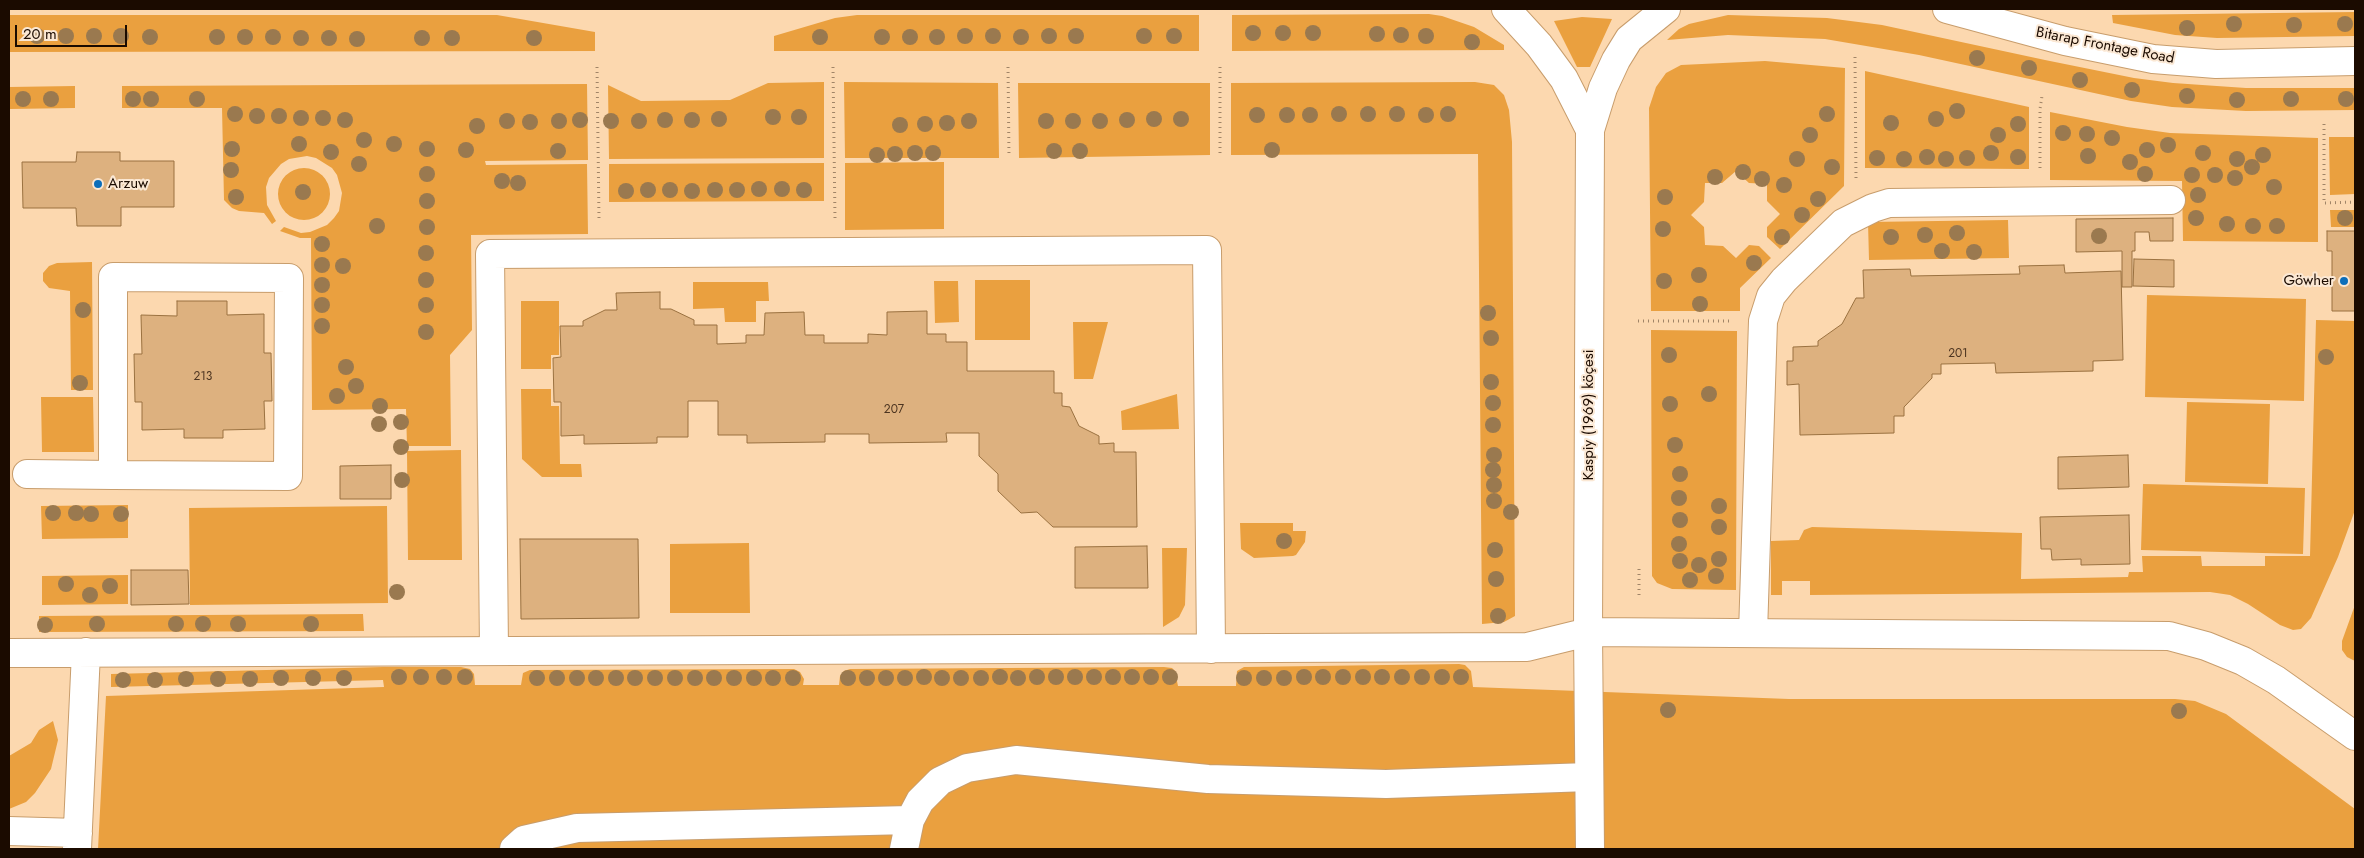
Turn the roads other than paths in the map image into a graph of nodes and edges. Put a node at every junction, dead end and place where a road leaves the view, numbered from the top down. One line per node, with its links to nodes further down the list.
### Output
1 (1506, 9): 5 (street, Kaspiy (1969) köçesi)
2 (1666, 9): 5 (street)
3 (1947, 9): 4 (street, Bitarap Frontage Road)
4 (2355, 61)
5 (1590, 130): 9 (street, Kaspiy (1969) köçesi)
6 (2171, 200): 10 (street)
7 (27, 474): 8 (street)
8 (113, 475): 8 (street)
9 (1588, 632): 10 (street); 11 (street); 16 (street, Kaspiy (1969) köçesi)
10 (1753, 633): 15 (street)
11 (1211, 649): 12 (street); 12 (street)
12 (494, 651): 13 (street)
13 (86, 652): 14 (street); 19 (street)
14 (9, 653)
15 (2355, 736)
16 (1589, 777): 17 (street); 22 (street, Kaspiy (1969) köçesi)
17 (910, 820): 20 (street); 21 (street)
18 (9, 831): 19 (street)
19 (77, 841)
20 (514, 849)
21 (904, 849)
22 (1590, 849)

